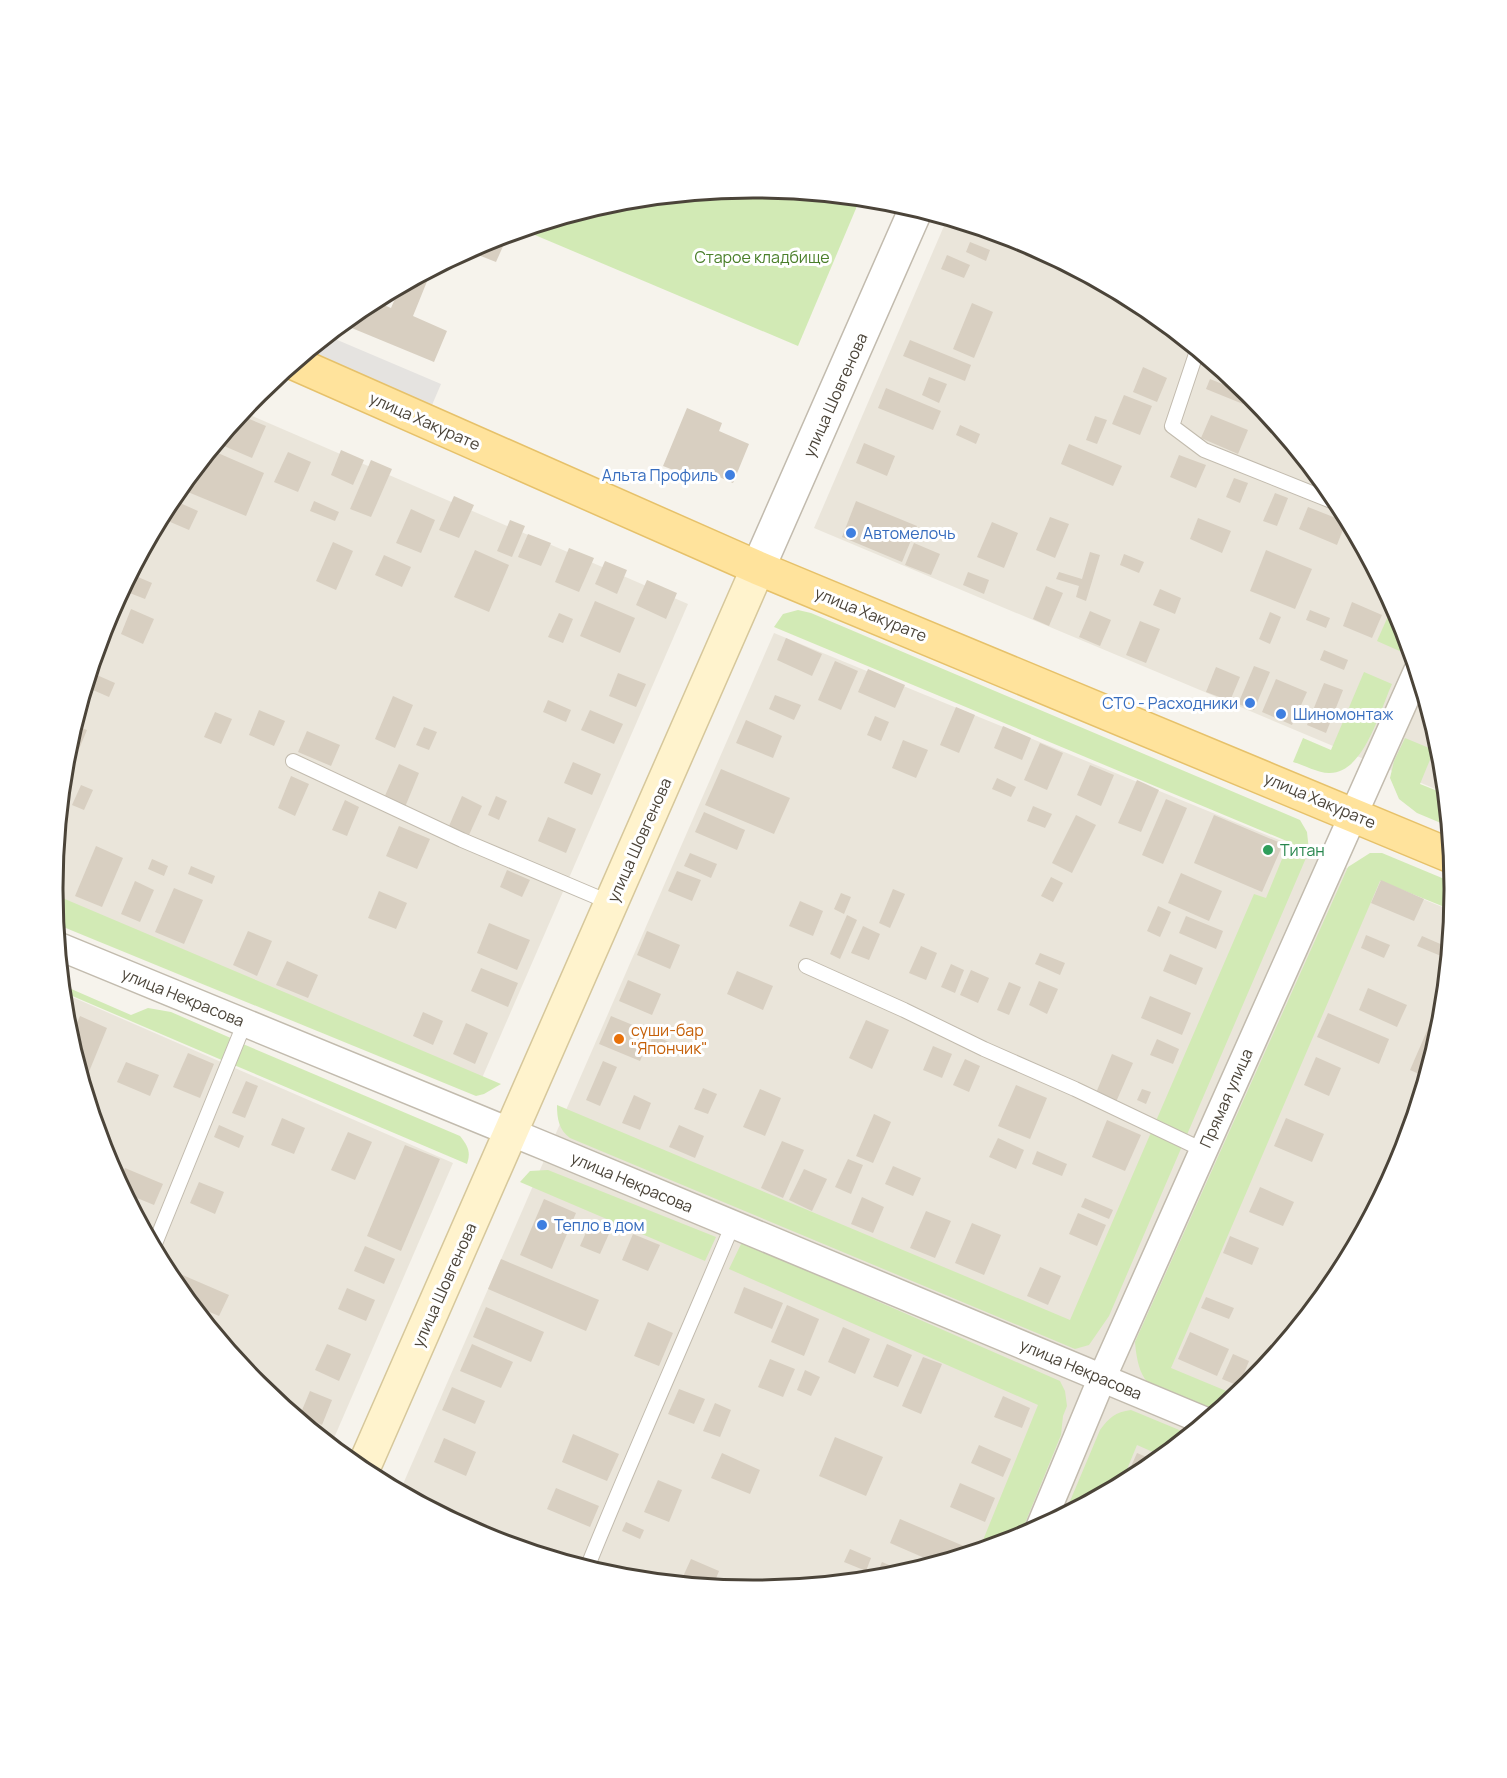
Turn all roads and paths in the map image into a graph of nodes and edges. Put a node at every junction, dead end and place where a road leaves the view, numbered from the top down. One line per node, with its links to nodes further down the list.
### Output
1 (912, 218): 5 (street, улица Шовгенова)
2 (1195, 358): 4 (lane)
3 (302, 367): 5 (main road, улица Хакурате)
4 (1322, 497)
5 (758, 568): 8 (main road, улица Хакурате); 10 (main road, улица Шовгенова)
6 (1412, 683): 8 (street, Прямая улица)
7 (293, 761): 10 (lane)
8 (1353, 814): 9 (main road, улица Хакурате); 15 (street, Прямая улица)
9 (1443, 853)
10 (611, 903): 14 (main road, улица Шовгенова)
11 (66, 949): 13 (street, улица Некрасова)
12 (806, 966): 15 (lane)
13 (245, 1022): 14 (street, улица Некрасова); 17 (lane)
14 (511, 1132): 16 (street, улица Некрасова); 20 (main road, улица Шовгенова)
15 (1203, 1150): 18 (street, Прямая улица)
16 (733, 1224): 18 (street, улица Некрасова); 22 (lane)
17 (157, 1236)
18 (1102, 1378): 19 (street, улица Некрасова); 21 (street, Прямая улица)
19 (1197, 1418)
20 (367, 1461)
21 (1045, 1514)
22 (591, 1560)

